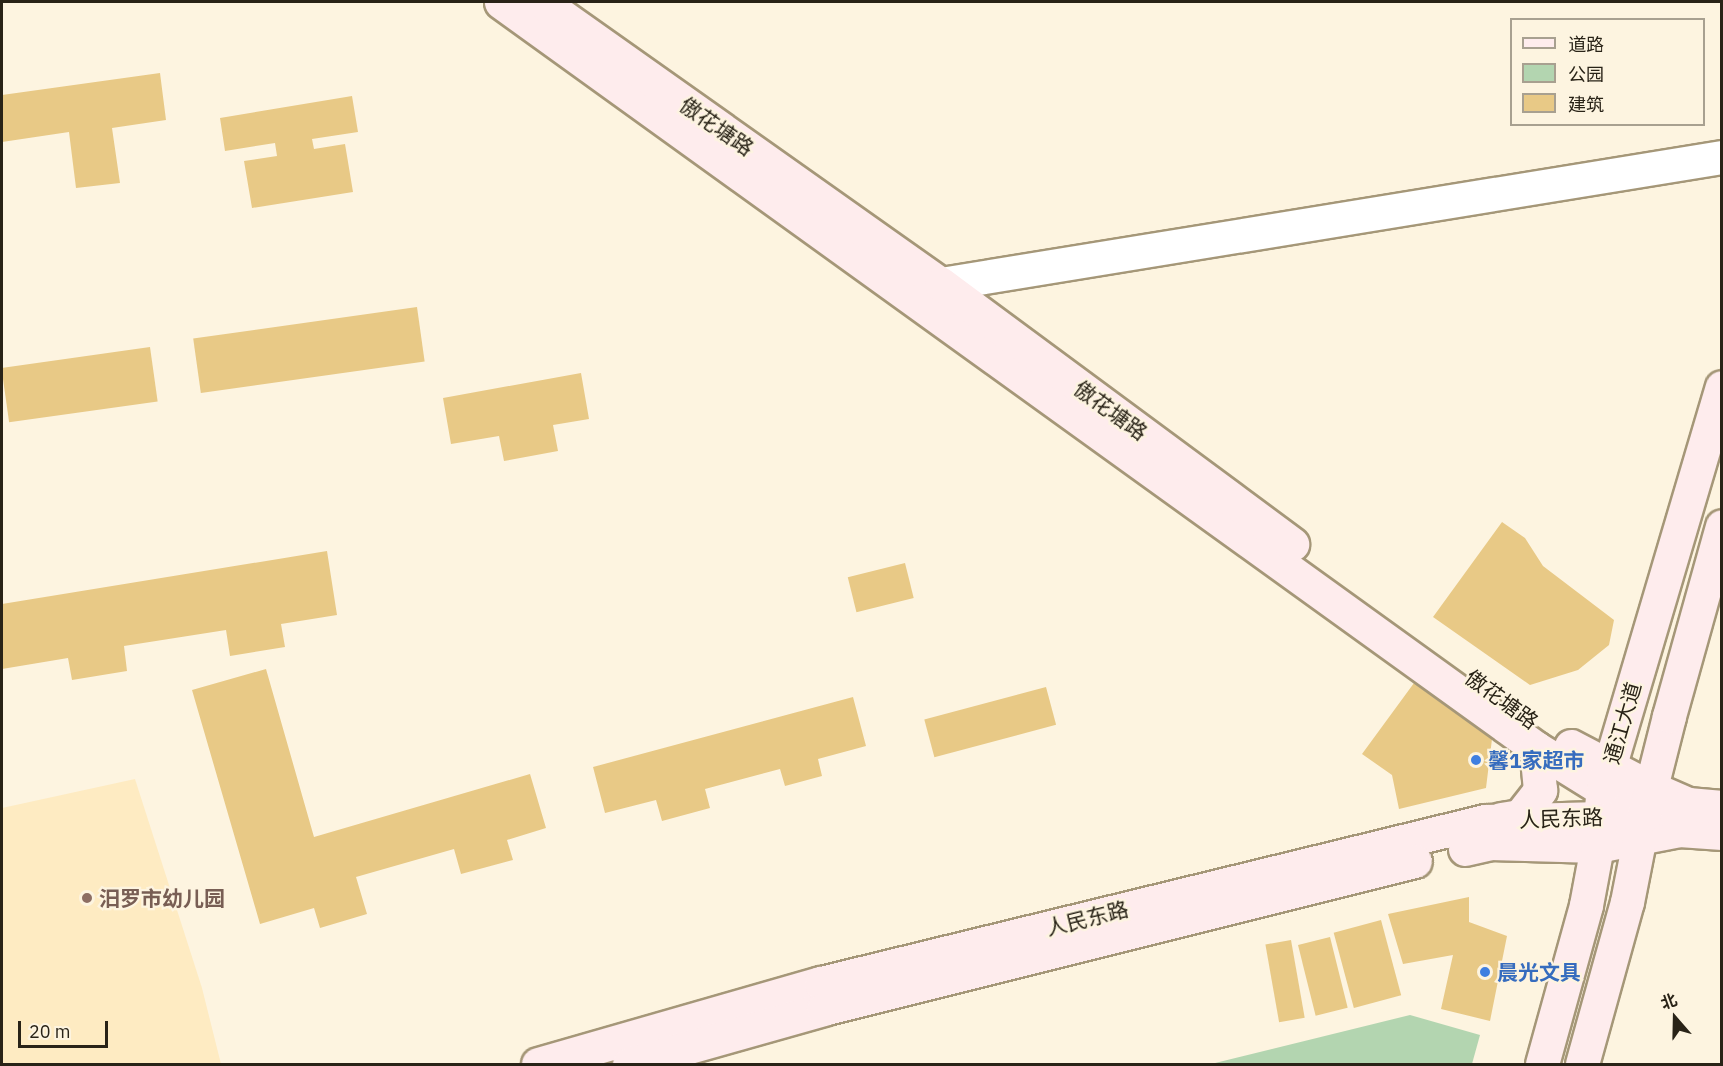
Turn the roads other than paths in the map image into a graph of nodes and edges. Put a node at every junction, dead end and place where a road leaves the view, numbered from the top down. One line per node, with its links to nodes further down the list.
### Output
1 (501, 2): 7 (street)
2 (542, 2): 4 (street, 傲花塘路)
3 (1722, 157): 4 (street)
4 (940, 284): 8 (street, 傲花塘路)
5 (1722, 387): 8 (street, 通江大道)
6 (1722, 526): 10 (street, 通江大道)
7 (1536, 748): 8 (street); 12 (street)
8 (1602, 804): 10 (street, 人民东路); 10 (street, 傲花塘路); 12 (street, 人民东路); 15 (street, 人民东路); 16 (street, 通江大道)
9 (1722, 807): 11 (street)
10 (1645, 814): 11 (street, 傲花塘路); 17 (street, 通江大道)
11 (1683, 817): 13 (street)
12 (1485, 821): 14 (street, 人民东路)
13 (1722, 834)
14 (538, 1065)
15 (629, 1065)
16 (1542, 1065)
17 (1582, 1065)

